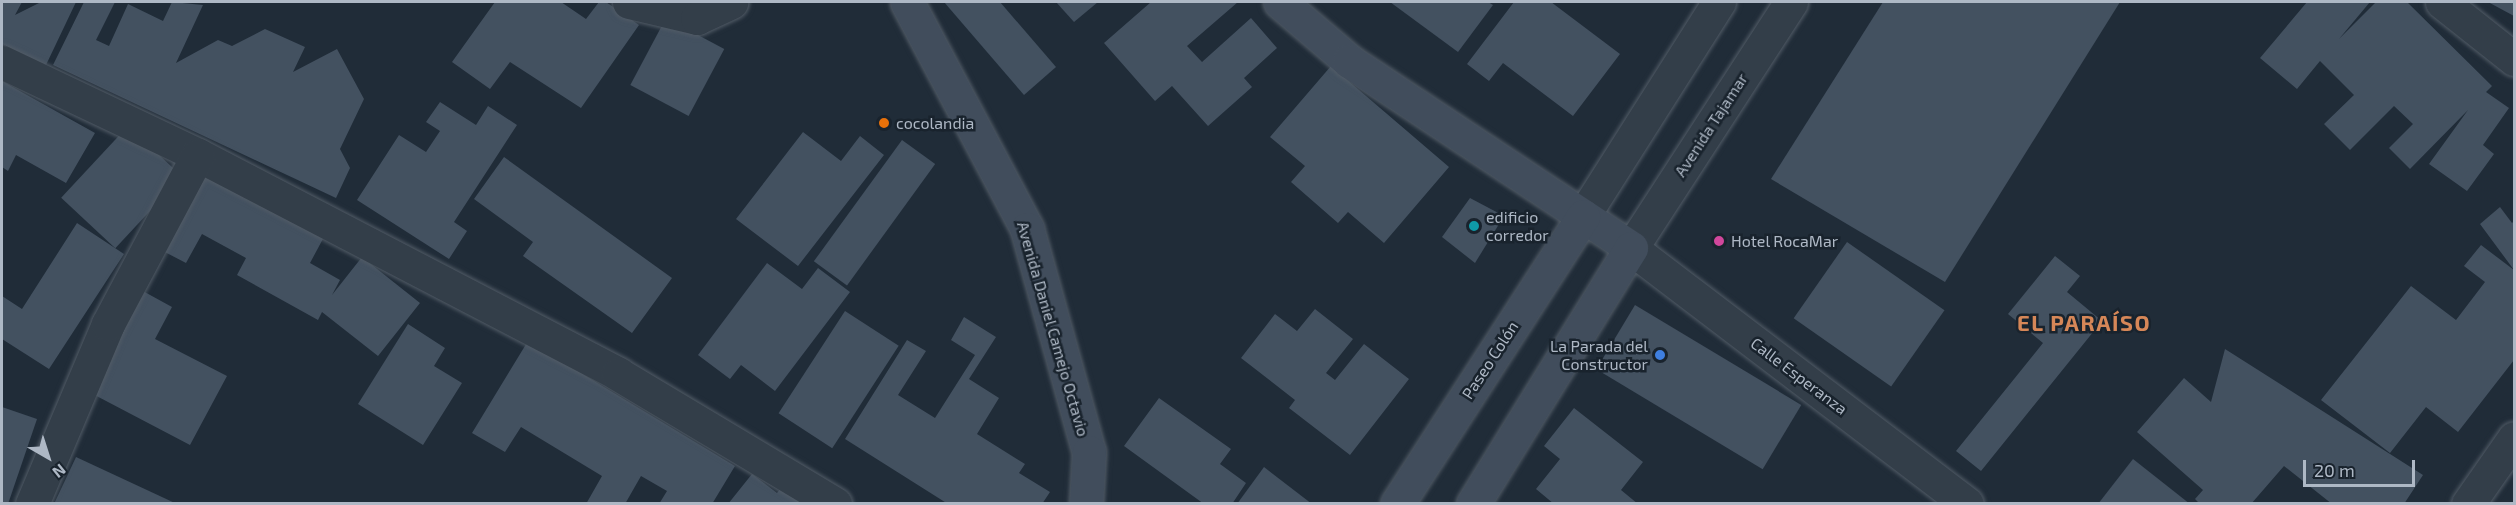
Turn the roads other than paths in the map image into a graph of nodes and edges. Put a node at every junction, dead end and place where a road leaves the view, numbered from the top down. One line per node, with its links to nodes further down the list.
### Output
1 (629, 2): 2 (street)
2 (732, 2)
3 (907, 2): 16 (main road, Avenida Daniel Camejo Octavio)
4 (1280, 2): 11 (main road)
5 (1719, 2): 11 (street)
6 (1791, 2): 12 (street, Avenida Tajamar)
7 (2442, 2): 8 (street)
8 (2514, 59)
9 (2, 62): 10 (street)
10 (198, 155): 14 (street); 15 (street)
11 (1583, 216): 12 (main road); 17 (main road, Paseo Colón)
12 (1631, 248): 18 (main road); 19 (street, Calle Esperanza)
13 (2514, 438): 20 (street)
14 (32, 504)
15 (835, 504)
16 (1086, 504)
17 (1397, 504)
18 (1473, 504)
19 (1967, 504)
20 (2468, 504)

